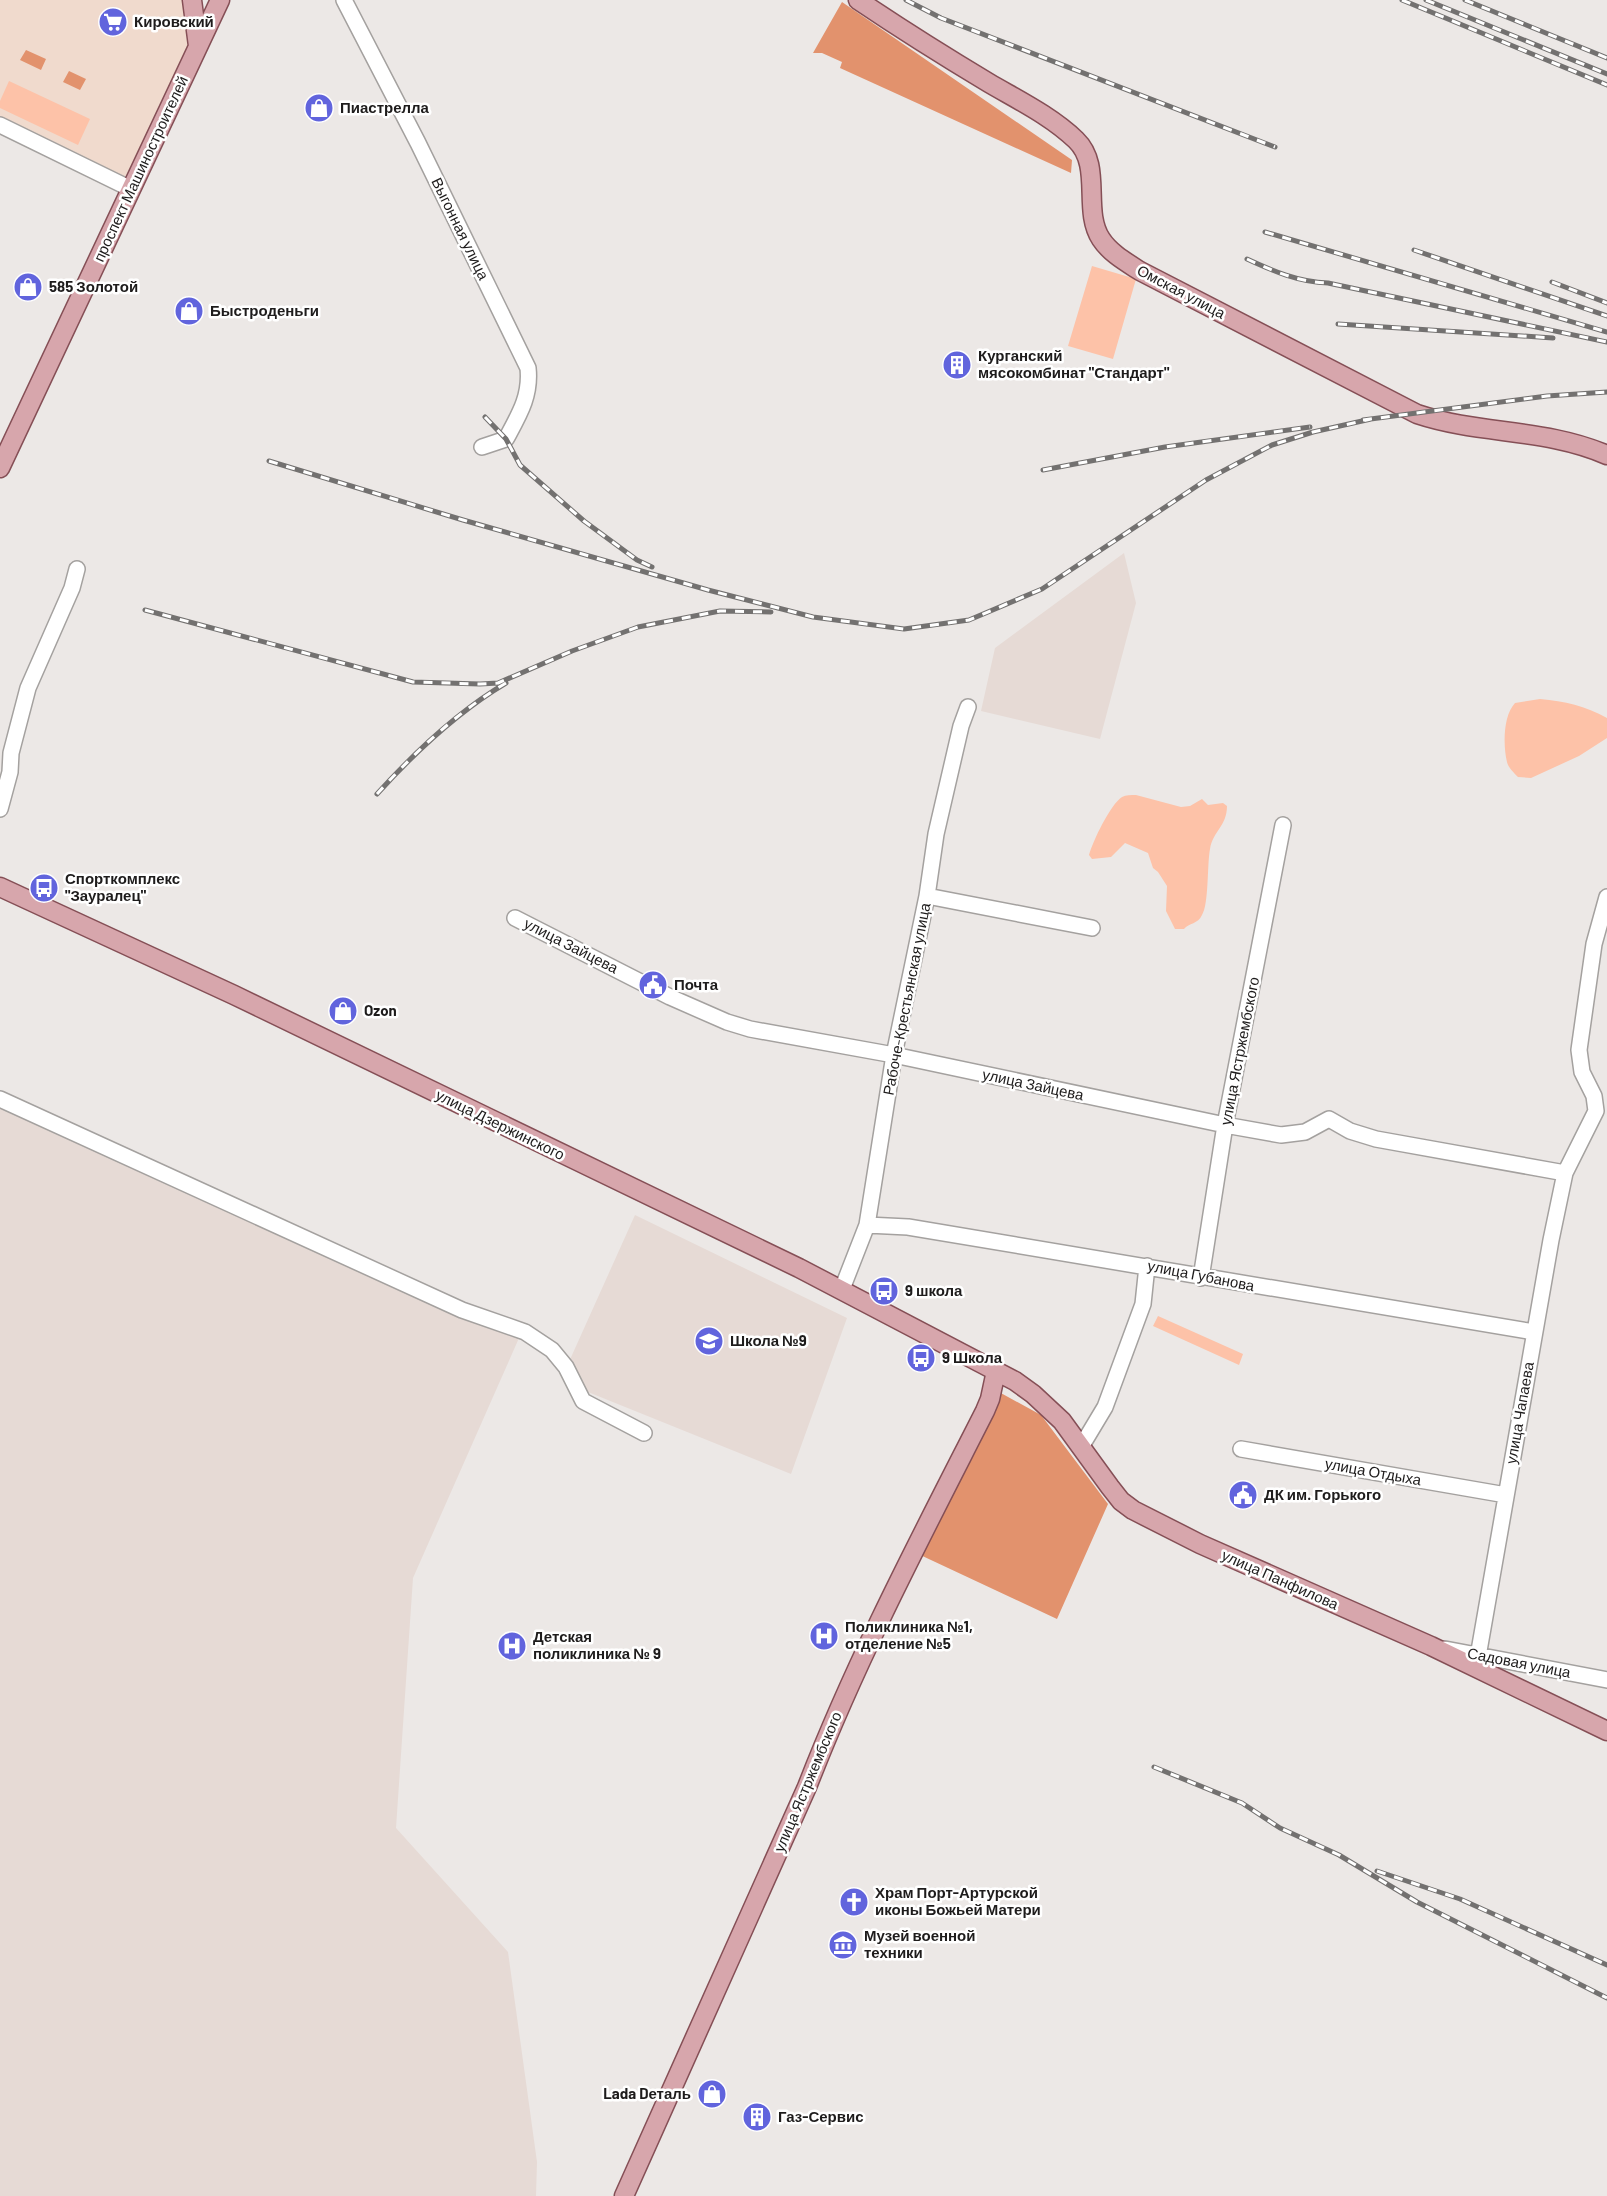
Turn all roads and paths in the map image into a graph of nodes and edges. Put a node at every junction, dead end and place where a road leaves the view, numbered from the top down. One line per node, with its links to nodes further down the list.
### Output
1 (192, 0): 5 (main road)
2 (220, 0): 5 (main road, проспект Машиностроителей)
3 (344, 0): 8 (street, Выгонная улица)
4 (858, 0): 9 (main road, Омская улица)
5 (198, 46): 7 (main road, проспект Машиностроителей)
6 (0, 125): 7 (street)
7 (131, 189): 10 (main road, проспект Машиностроителей)
8 (482, 447)
9 (1607, 455)
10 (0, 468)
11 (77, 569): 13 (street)
12 (968, 707): 16 (street, Рабоче-Крестьянская улица)
13 (0, 809)
14 (1282, 825): 22 (street, улица Ястржембского)
15 (0, 887): 27 (main road, улица Дзержинского)
16 (927, 896): 19 (street); 20 (street, Рабоче-Крестьянская улица)
17 (1607, 897): 23 (street, улица Чапаева)
18 (515, 918): 20 (street, улица Зайцева)
19 (1092, 928)
20 (894, 1055): 22 (street, улица Зайцева); 24 (street, Рабоче-Крестьянская улица)
21 (0, 1099): 30 (street)
22 (1225, 1125): 23 (street, улица Зайцева); 26 (street, улица Ястржембского)
23 (1565, 1173): 28 (street, улица Чапаева)
24 (867, 1225): 25 (street, улица Губанова); 27 (street, Рабоче-Крестьянская улица)
25 (1148, 1266): 26 (street, улица Губанова); 31 (street)
26 (1201, 1278): 28 (street, улица Губанова)
27 (842, 1289): 29 (main road, улица Дзержинского)
28 (1534, 1332): 33 (street, улица Чапаева)
29 (996, 1371): 31 (main road, улица Панфилова); 37 (main road, улица Ястржембского)
30 (644, 1433)
31 (1081, 1448): 34 (main road, улица Панфилова)
32 (1241, 1449): 33 (street, улица Отдыха)
33 (1506, 1495): 34 (street, улица Чапаева)
34 (1478, 1661): 35 (street, Садовая улица); 36 (main road, улица Панфилова)
35 (1607, 1680)
36 (1607, 1731)
37 (624, 2196)

